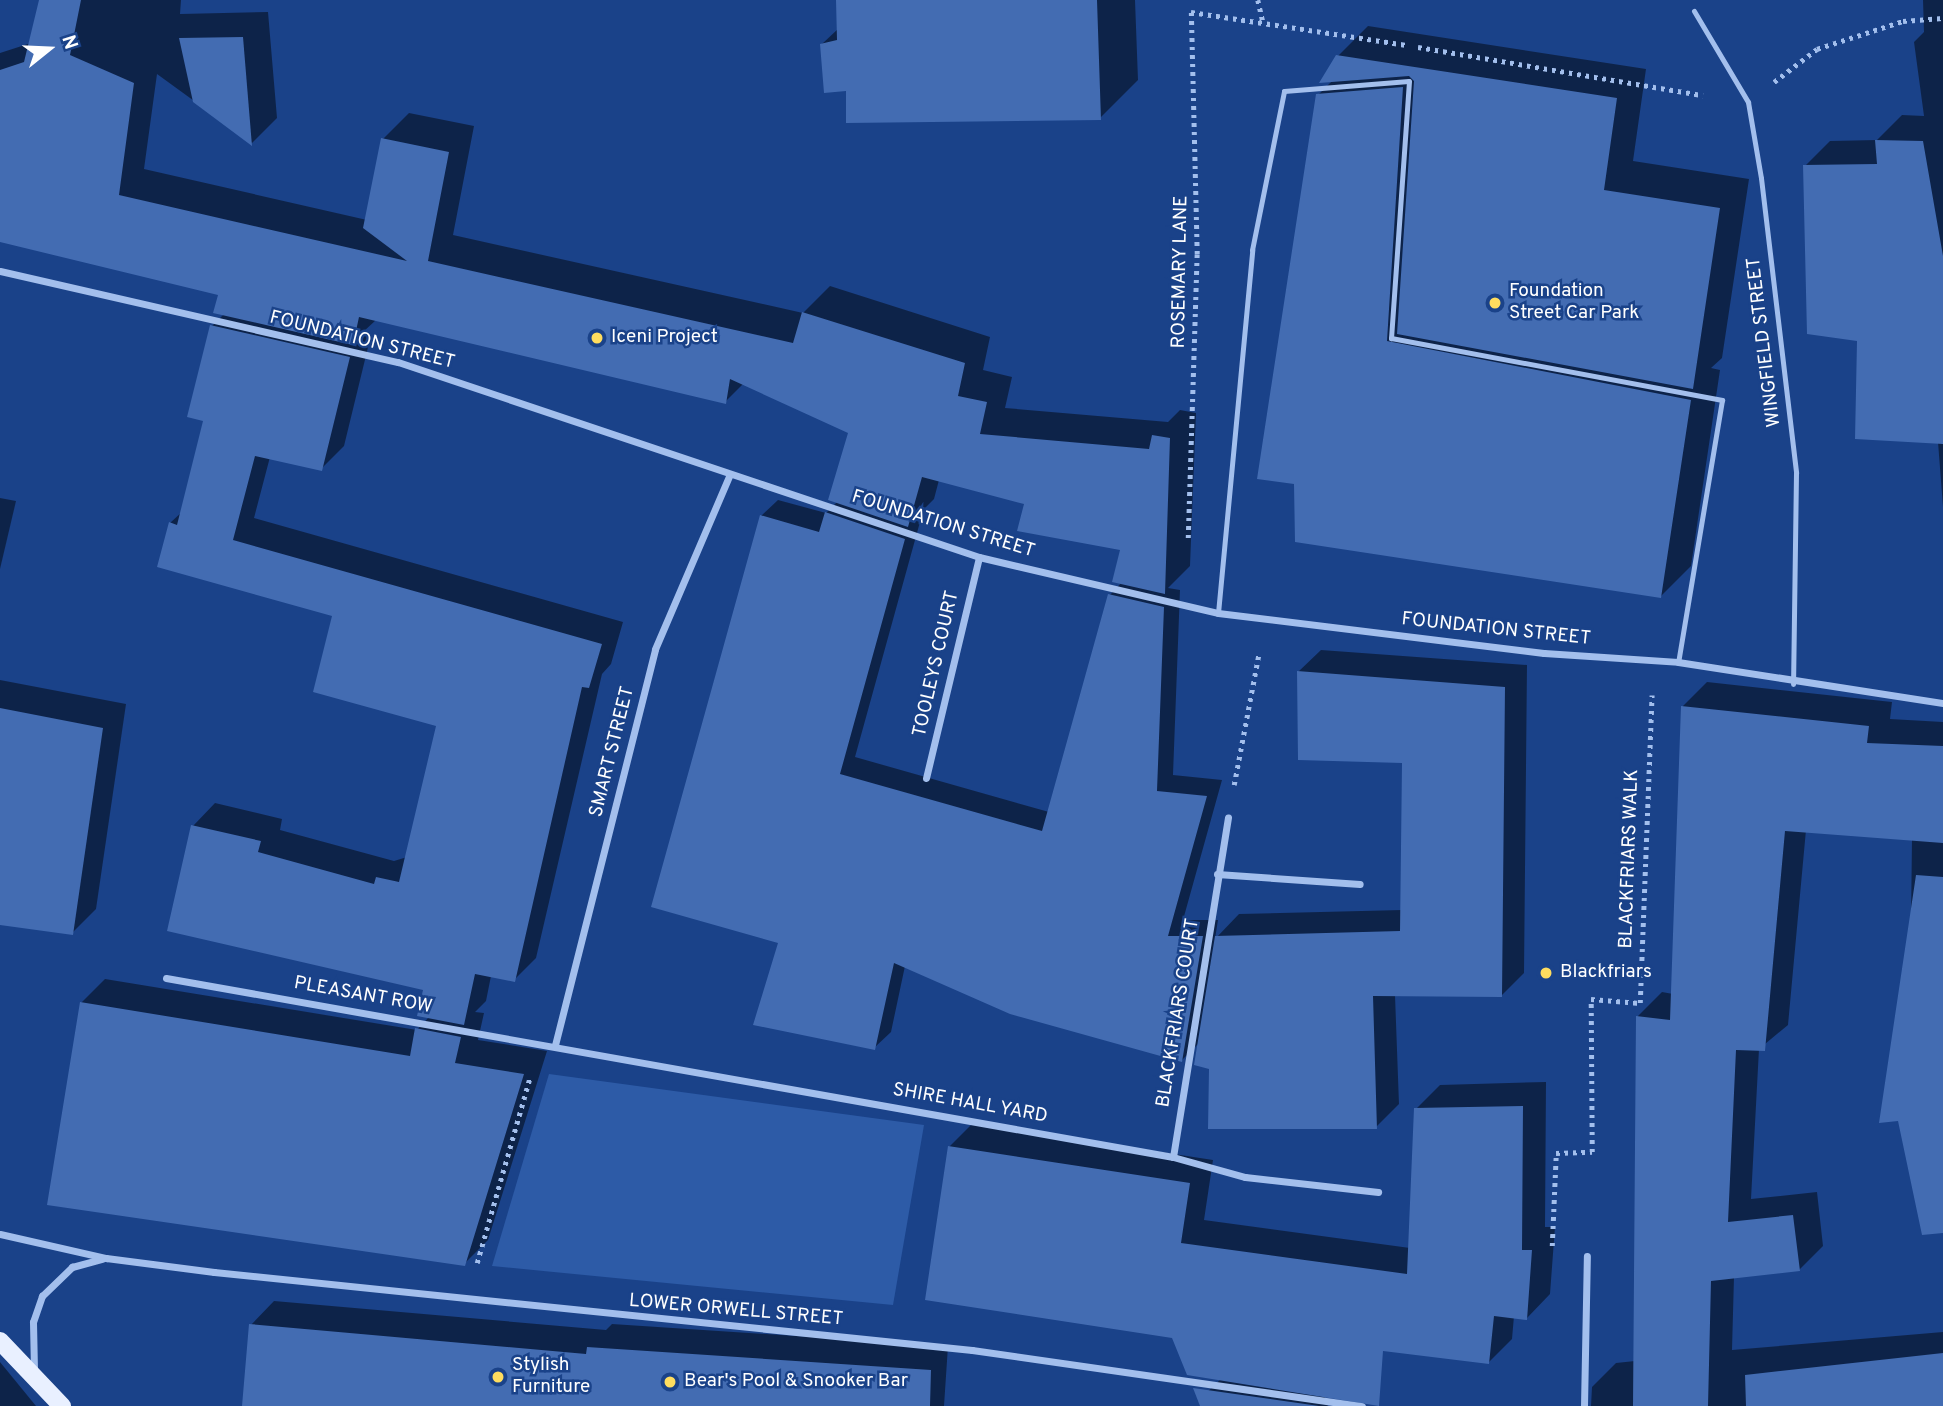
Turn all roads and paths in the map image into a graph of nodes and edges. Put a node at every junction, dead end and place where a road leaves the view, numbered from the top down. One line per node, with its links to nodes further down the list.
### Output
1 (1258, 0): 4 (path)
2 (1695, 11): 5 (lane, WINGFIELD STREET)
3 (1943, 18): 5 (path)
4 (1262, 22): 5 (path); 9 (path, ROSEMARY LANE)
5 (1748, 102): 13 (lane, WINGFIELD STREET)
6 (0, 271): 7 (street, FOUNDATION STREET)
7 (729, 476): 8 (street, FOUNDATION STREET); 20 (street, SMART STREET)
8 (979, 557): 9 (street, FOUNDATION STREET); 15 (street, TOOLEYS COURT)
9 (1186, 605): 10 (street, FOUNDATION STREET)
10 (1218, 613): 11 (street, FOUNDATION STREET); 12 (lane)
11 (1265, 618): 12 (street, FOUNDATION STREET); 16 (path)
12 (1678, 662): 13 (street, FOUNDATION STREET); 24 (path, BLACKFRIARS WALK)
13 (1793, 684): 14 (street, FOUNDATION STREET)
14 (1943, 703)
15 (926, 778)
16 (1228, 817): 17 (street, BLACKFRIARS COURT)
17 (1217, 874): 18 (street); 21 (street, BLACKFRIARS COURT)
18 (1360, 884)
19 (166, 978): 20 (street, PLEASANT ROW)
20 (555, 1045): 21 (street, SHIRE HALL YARD); 26 (path)
21 (1173, 1157): 22 (street, SHIRE HALL YARD)
22 (1378, 1192)
23 (0, 1234): 25 (street, LOWER ORWELL STREET)
24 (1587, 1256): 31 (street)
25 (106, 1258): 26 (street, LOWER ORWELL STREET); 28 (street, LOWER ORWELL STREET)
26 (466, 1301): 30 (street, LOWER ORWELL STREET)
27 (0, 1341): 28 (main road)
28 (40, 1385): 29 (main road)
29 (62, 1406)
30 (1362, 1406)
31 (1584, 1406)

